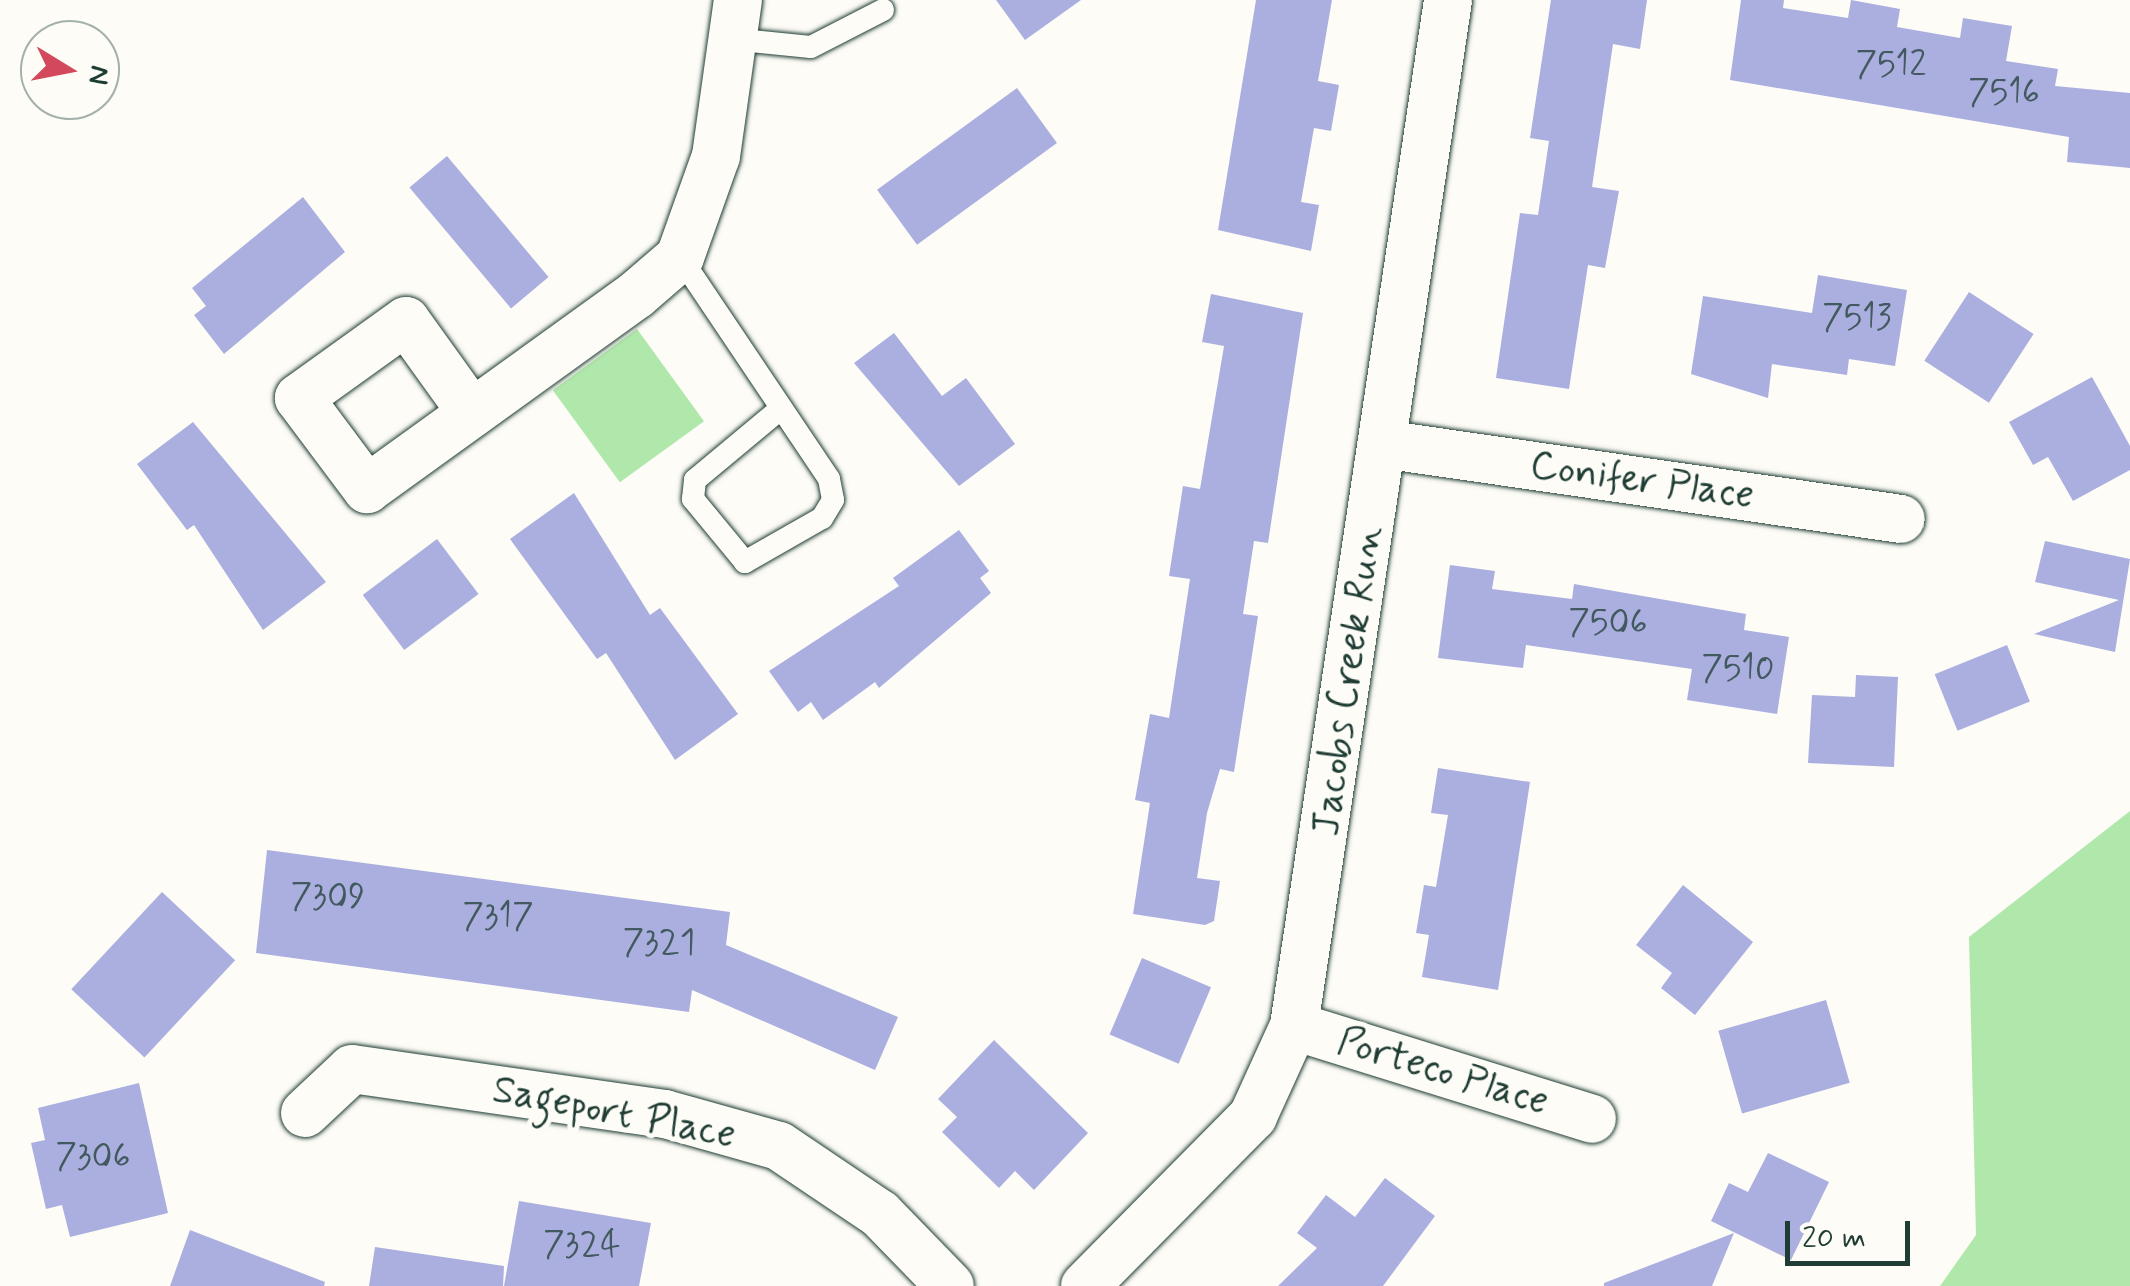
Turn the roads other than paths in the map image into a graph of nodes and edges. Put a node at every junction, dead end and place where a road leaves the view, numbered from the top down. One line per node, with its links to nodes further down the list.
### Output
1 (1448, 0): 7 (street, Jacobs Creek Run)
2 (883, 10): 3 (lane)
3 (734, 20): 4 (street)
4 (680, 257): 5 (lane); 6 (street)
5 (779, 410): 5 (lane)
6 (472, 413)
7 (1382, 444): 8 (street, Conifer Place); 9 (street, Jacobs Creek Run)
8 (1901, 519)
9 (1294, 1026): 11 (street, Porteco Place); 13 (street, Jacobs Creek Run)
10 (305, 1114): 12 (street, Sageport Place)
11 (1592, 1119)
12 (950, 1286)
13 (1085, 1286)

